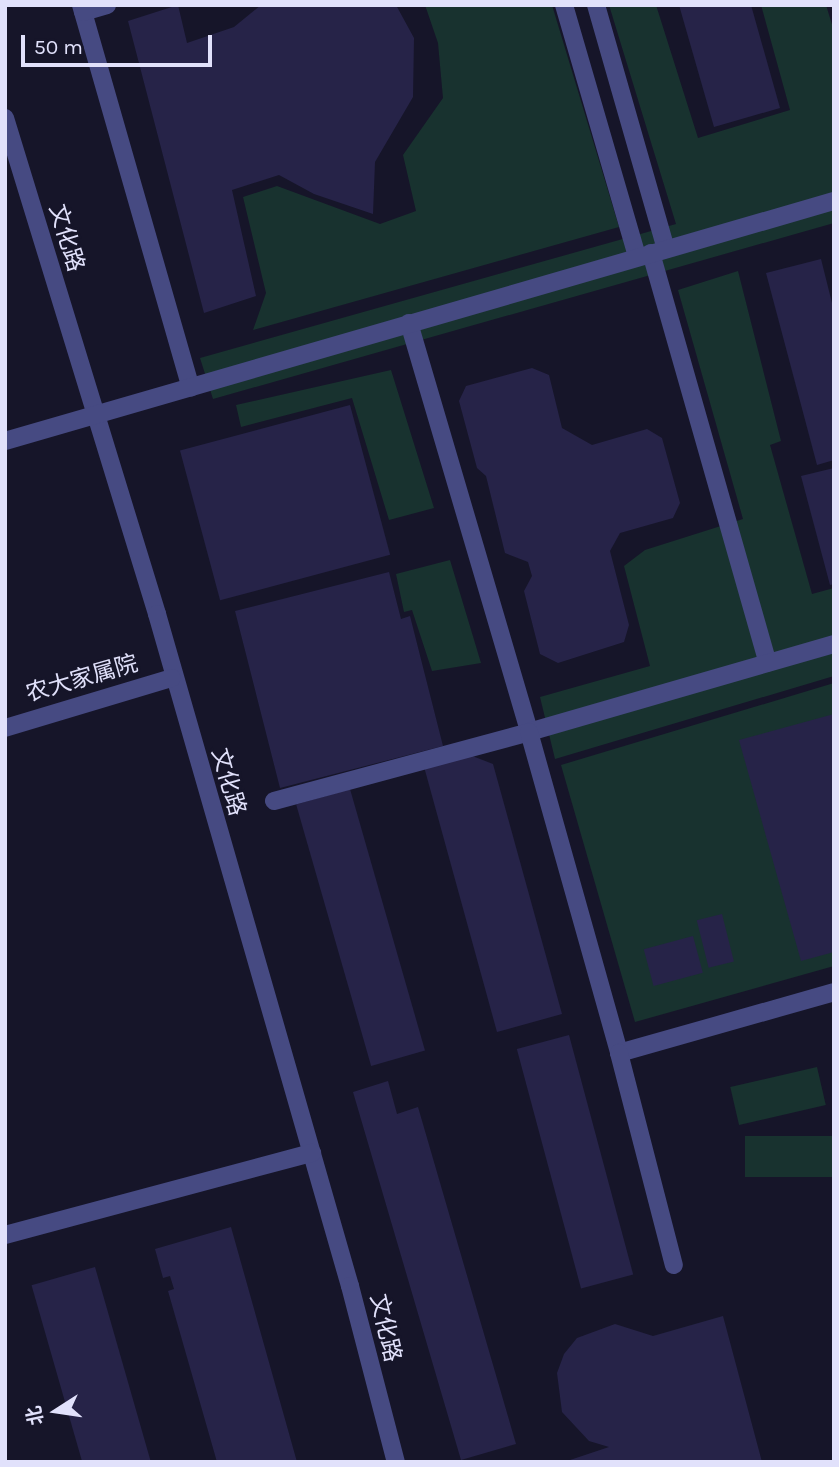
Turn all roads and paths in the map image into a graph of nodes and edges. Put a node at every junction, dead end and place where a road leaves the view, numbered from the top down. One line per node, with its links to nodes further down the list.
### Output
1 (107, 5): 4 (street)
2 (565, 5): 7 (street)
3 (596, 5): 7 (street)
4 (82, 9): 9 (street)
5 (5, 118): 10 (street, 文化路)
6 (834, 201): 7 (street)
7 (651, 253): 8 (street); 13 (street)
8 (409, 323): 9 (street); 16 (street)
9 (191, 387): 10 (street)
10 (97, 417): 11 (street); 14 (street, 文化路)
11 (5, 441)
12 (834, 644): 13 (street)
13 (768, 663): 16 (street)
14 (173, 678): 15 (street, 农大家属院); 20 (street, 文化路)
15 (5, 727)
16 (529, 732): 17 (street); 19 (street)
17 (274, 801)
18 (834, 992): 19 (street)
19 (619, 1053): 22 (street)
20 (312, 1153): 21 (street); 23 (street, 文化路)
21 (5, 1235)
22 (674, 1265)
23 (396, 1462)

